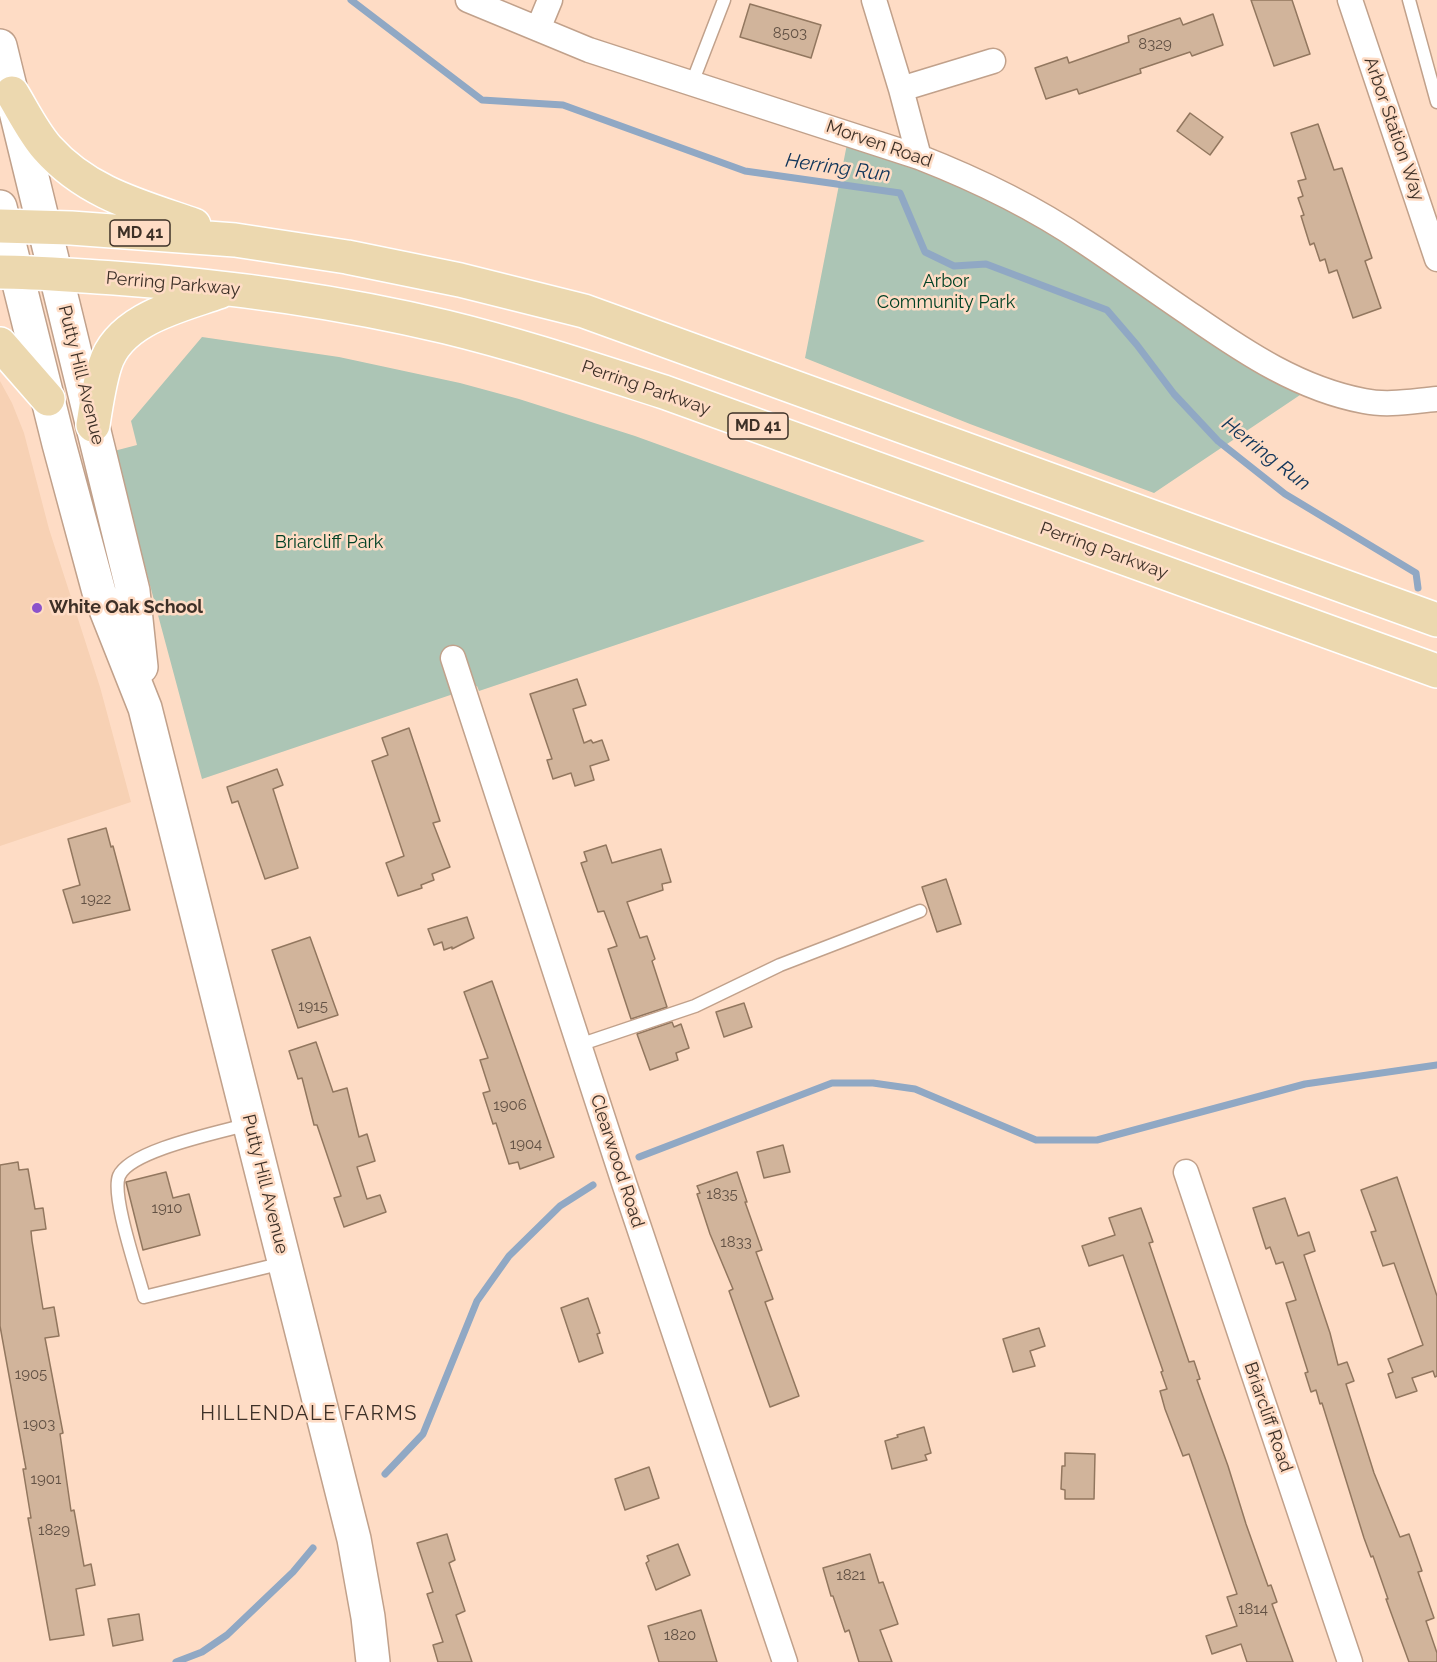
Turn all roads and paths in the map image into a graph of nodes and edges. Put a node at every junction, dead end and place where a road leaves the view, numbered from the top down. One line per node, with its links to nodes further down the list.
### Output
1 (468, 0): 7 (street, Morven Road)
2 (550, 0): 7 (street)
3 (724, 0): 10 (lane)
4 (874, 0): 11 (street)
5 (1350, 0): 18 (street, Arbor Station Way)
6 (1409, 0): 13 (lane)
7 (538, 29): 10 (street, Morven Road)
8 (0, 46): 12 (street, Putty Hill Avenue)
9 (993, 61): 11 (street)
10 (692, 83): 14 (street, Morven Road)
11 (901, 89): 14 (street)
12 (12, 93): 16 (street, Putty Hill Avenue); 17 (main road)
13 (1437, 102)
14 (919, 157): 24 (street, Morven Road)
15 (2, 220): 16 (main road, MD 41); 19 (street, Putty Hill Avenue)
16 (45, 228): 17 (main road, MD 41); 20 (street, Putty Hill Avenue)
17 (235, 240): 26 (main road, MD 41)
18 (1437, 259)
19 (8, 272): 20 (main road, Perring Parkway / MD 41); 23 (street, Putty Hill Avenue)
20 (56, 274): 21 (main road, Perring Parkway / MD 41); 25 (street, Putty Hill Avenue)
21 (228, 289): 25 (main road); 28 (main road, Perring Parkway / MD 41)
22 (0, 344): 23 (main road)
23 (48, 399): 29 (street, Putty Hill Avenue)
24 (1437, 399)
25 (93, 425): 29 (street, Putty Hill Avenue)
26 (1437, 620)
27 (453, 658): 31 (street, Clearwood Road)
28 (1437, 671)
29 (145, 708): 32 (street, Putty Hill Avenue)
30 (920, 911): 31 (lane)
31 (579, 1045): 36 (street, Clearwood Road)
32 (249, 1124): 34 (street, Putty Hill Avenue); 34 (lane)
33 (1186, 1172): 37 (street, Briarcliff Road)
34 (285, 1262): 35 (street, Putty Hill Avenue)
35 (373, 1662)
36 (785, 1662)
37 (1350, 1662)

